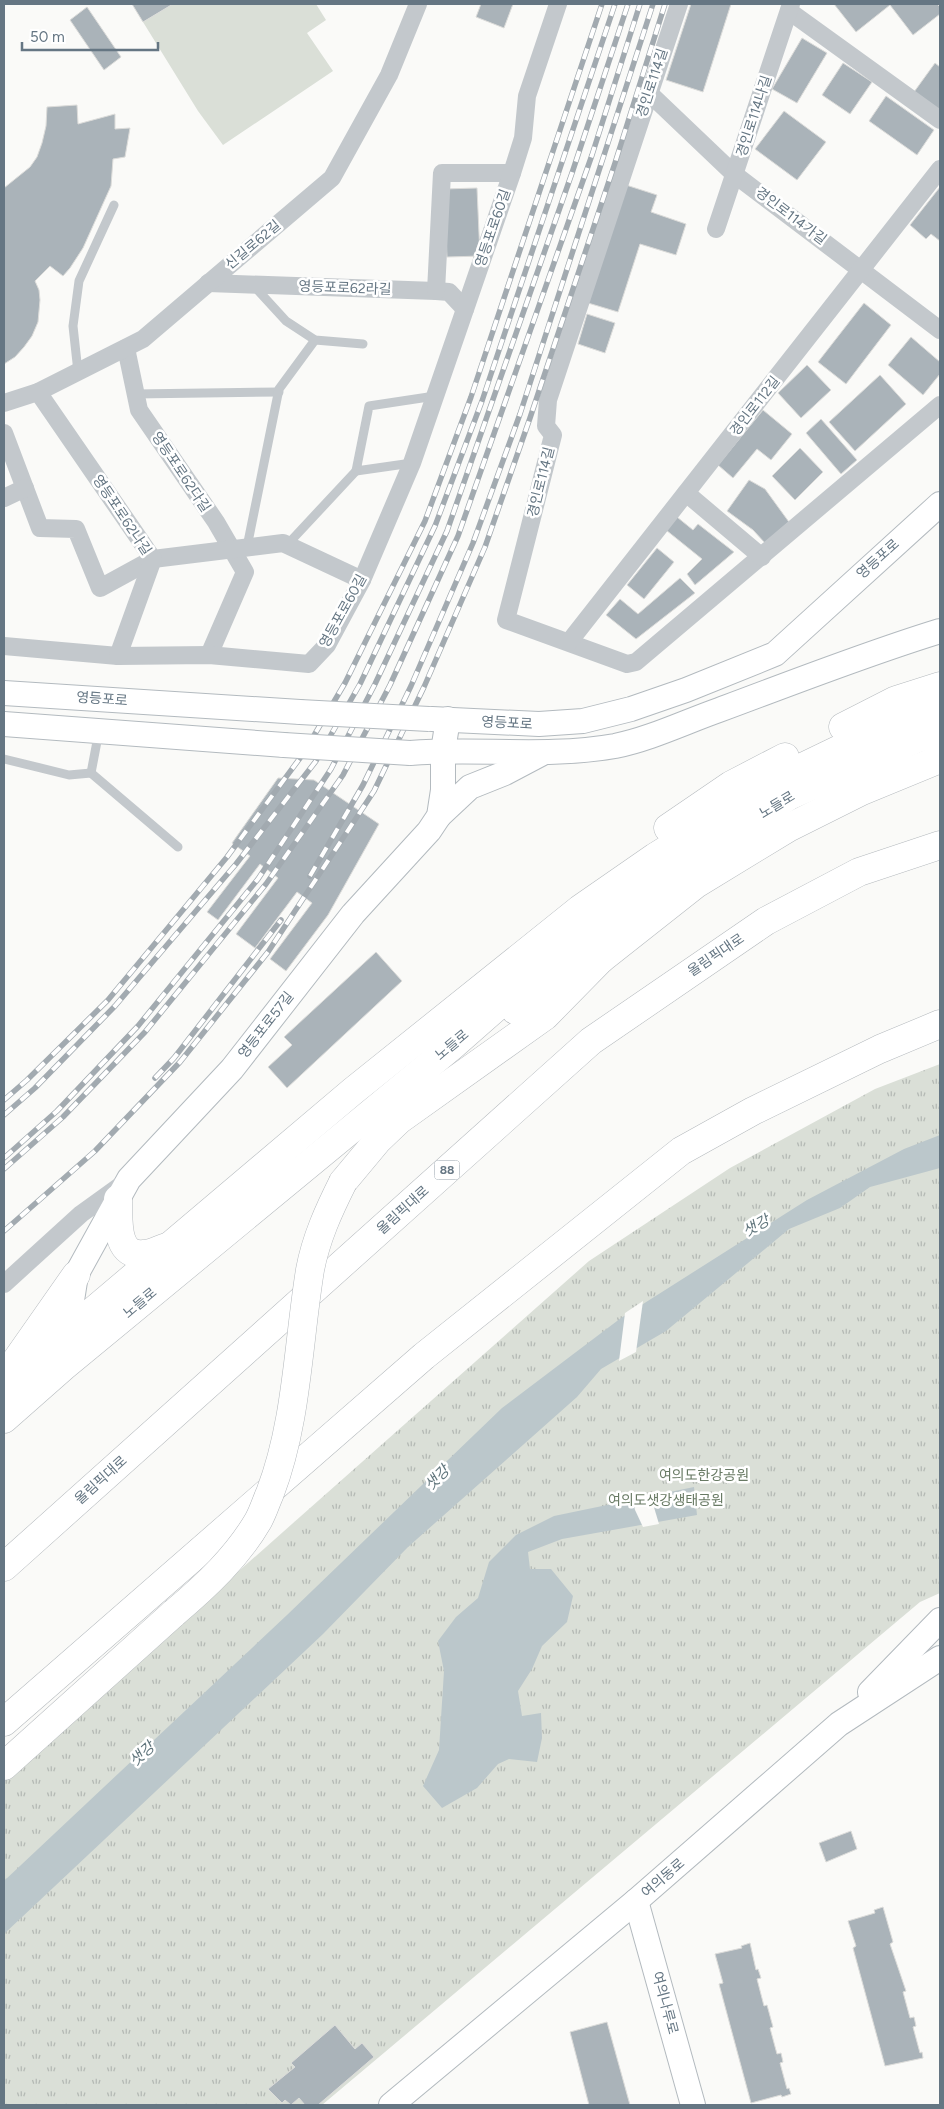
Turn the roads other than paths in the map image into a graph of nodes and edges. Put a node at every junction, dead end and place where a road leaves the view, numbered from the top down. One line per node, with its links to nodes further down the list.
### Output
1 (418, 4): 13 (street, 신길로62길)
2 (558, 4): 8 (street, 영등포로60길)
3 (679, 4): 5 (street, 경인로114길)
4 (790, 7): 6 (street); 9 (street, 경인로114나길)
5 (649, 93): 9 (street, 경인로114가길); 41 (street, 경인로114길)
6 (940, 120)
7 (940, 169): 12 (street, 경인로112길)
8 (512, 173): 15 (street, 영등포로60길); 16 (street, 영등포로60길)
9 (734, 174): 11 (street, 경인로114나길); 12 (street, 경인로114가길)
10 (114, 205): 21 (lane)
11 (716, 229)
12 (861, 270): 17 (street, 경인로114가길); 32 (street, 경인로112길)
13 (208, 284): 14 (street, 영등포로62라길); 20 (street, 신길로62길)
14 (253, 285): 15 (street, 영등포로62라길); 18 (lane)
15 (436, 291): 16 (street, 영등포로62라길)
16 (465, 309): 25 (street, 영등포로60길)
17 (940, 330)
18 (315, 340): 19 (lane); 23 (lane)
19 (363, 344)
20 (126, 348): 21 (street, 신길로62길); 24 (street, 영등포로62다길)
21 (78, 372): 22 (street, 신길로62길)
22 (38, 392): 26 (street, 신길로62길); 38 (street, 영등포로62나길)
23 (278, 392): 24 (lane); 36 (lane)
24 (135, 394): 36 (street, 영등포로62다길)
25 (436, 396): 29 (street, 영등포로60길); 30 (lane)
26 (4, 403)
27 (940, 405): 37 (street, 경인로114길)
28 (4, 434): 31 (street)
29 (412, 463): 30 (lane); 39 (street, 영등포로60길)
30 (356, 472): 35 (lane)
31 (25, 488): 33 (street); 38 (street)
32 (686, 493): 37 (street); 41 (street, 경인로112길)
33 (4, 498)
34 (940, 504): 43 (main road, 영등포로)
35 (287, 545): 36 (street, 영등포로62나길); 39 (street, 영등포로62나길)
36 (239, 548): 38 (street, 영등포로62나길); 44 (street)
37 (762, 557): 41 (street, 경인로114길)
38 (153, 559): 45 (street)
39 (362, 580): 44 (street, 영등포로60길)
40 (940, 631): 49 (main road, 영등포로)
41 (569, 642)
42 (4, 646): 45 (street, 영등포로60길)
43 (775, 654): 49 (main road); 50 (main road, 영등포로)
44 (209, 655): 45 (street, 영등포로60길)
45 (118, 656)
46 (940, 686): 65 (main road)
47 (4, 694): 50 (main road, 영등포로, bridge)
48 (940, 706): 65 (main road, 노들로)
49 (697, 718): 55 (main road, 영등포로)
50 (439, 719): 54 (main road, 영등포로57길)
51 (4, 724): 52 (main road)
52 (99, 731): 54 (main road, 영등포로, bridge); 58 (lane)
53 (940, 731): 64 (main road, 노들로)
54 (443, 751): 55 (main road, 영등포로); 59 (main road, 영등포로57길)
55 (543, 753): 59 (main road)
56 (4, 759): 58 (lane)
57 (940, 759): 62 (main road)
58 (91, 772): 61 (lane)
59 (439, 816): 66 (main road, 영등포로57길)
60 (940, 846): 75 (main road, 올림픽대로 / 88)
61 (178, 847)
62 (601, 959): 64 (main road); 80 (main road, bridge)
63 (940, 1024): 78 (main road)
64 (451, 1047): 71 (main road, 노들로)
65 (353, 1091): 67 (main road, 노들로)
66 (124, 1189): 67 (main road); 68 (main road); 69 (street, 영등포로57길)
67 (171, 1245): 70 (main road, 노들로)
68 (76, 1275): 70 (main road); 72 (main road)
69 (4, 1284)
70 (66, 1333): 71 (main road); 73 (main road, 노들로)
71 (63, 1367): 74 (main road, 노들로)
72 (4, 1377)
73 (4, 1390)
74 (4, 1419)
75 (4, 1567)
76 (940, 1620): 79 (main road)
77 (940, 1658): 79 (main road, 여의동로)
78 (4, 1722)
79 (839, 1724): 81 (main road, 여의동로)
80 (4, 1766)
81 (636, 1901): 82 (main road, 여의동로); 83 (main road, 여의나루로)
82 (391, 2105)
83 (693, 2105)

